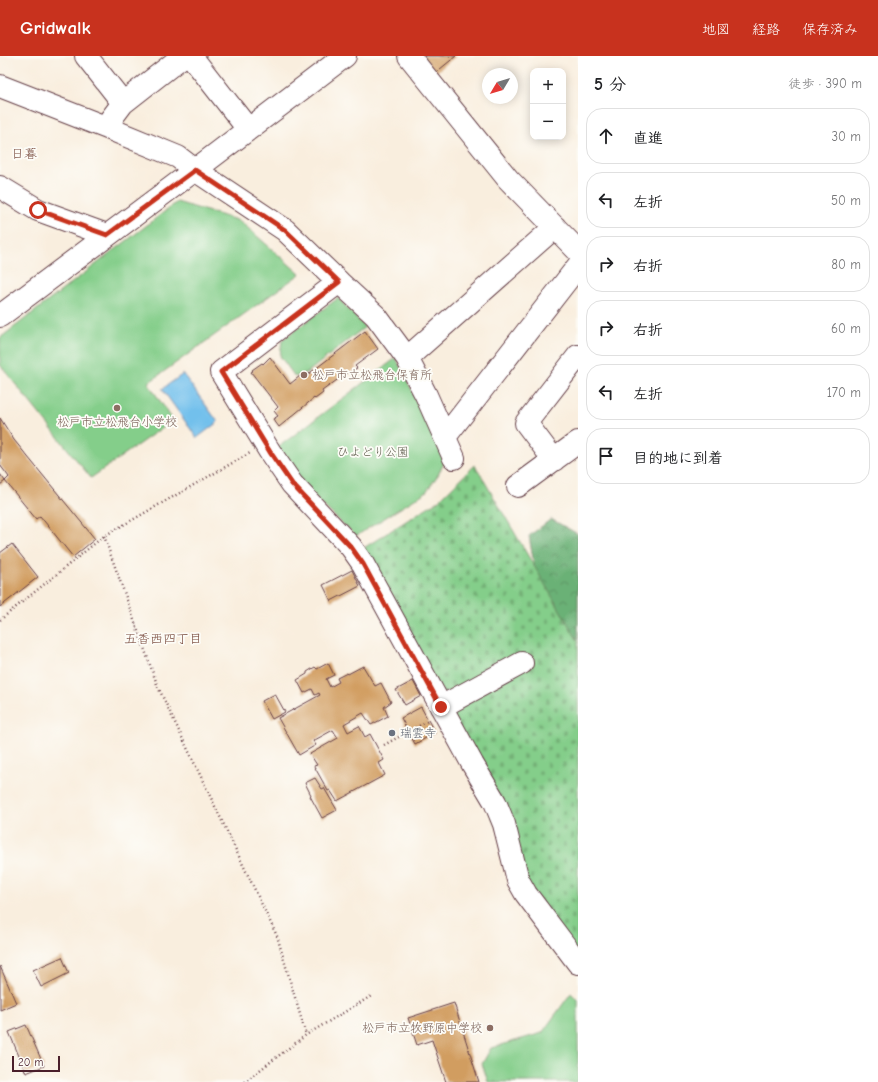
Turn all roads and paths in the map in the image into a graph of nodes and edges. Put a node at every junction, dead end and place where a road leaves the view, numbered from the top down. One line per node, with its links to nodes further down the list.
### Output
1 (86, 56): 7 (street)
2 (184, 56): 7 (street)
3 (191, 56): 9 (street)
4 (345, 56): 9 (street)
5 (409, 56): 12 (street)
6 (0, 86): 8 (street)
7 (123, 103): 8 (street)
8 (105, 127): 10 (street)
9 (248, 129): 10 (street)
10 (195, 170): 13 (street); 16 (street)
11 (0, 186): 13 (street)
12 (555, 227): 14 (street); 19 (street)
13 (107, 235): 17 (street)
14 (578, 251)
15 (578, 266): 20 (street)
16 (339, 282): 19 (street); 22 (street)
17 (3, 309)
18 (578, 356): 24 (street)
19 (407, 358): 20 (street)
20 (445, 437): 23 (street)
21 (578, 442): 24 (street)
22 (265, 444): 26 (path); 29 (street)
23 (454, 458)
24 (554, 460): 25 (street)
25 (518, 486)
26 (104, 536): 27 (path); 33 (path)
27 (0, 620)
28 (522, 663): 29 (street)
29 (436, 714): 30 (path); 31 (street)
30 (384, 745)
31 (578, 963)
32 (373, 995): 33 (path)
33 (306, 1035): 34 (path)
34 (244, 1082)

